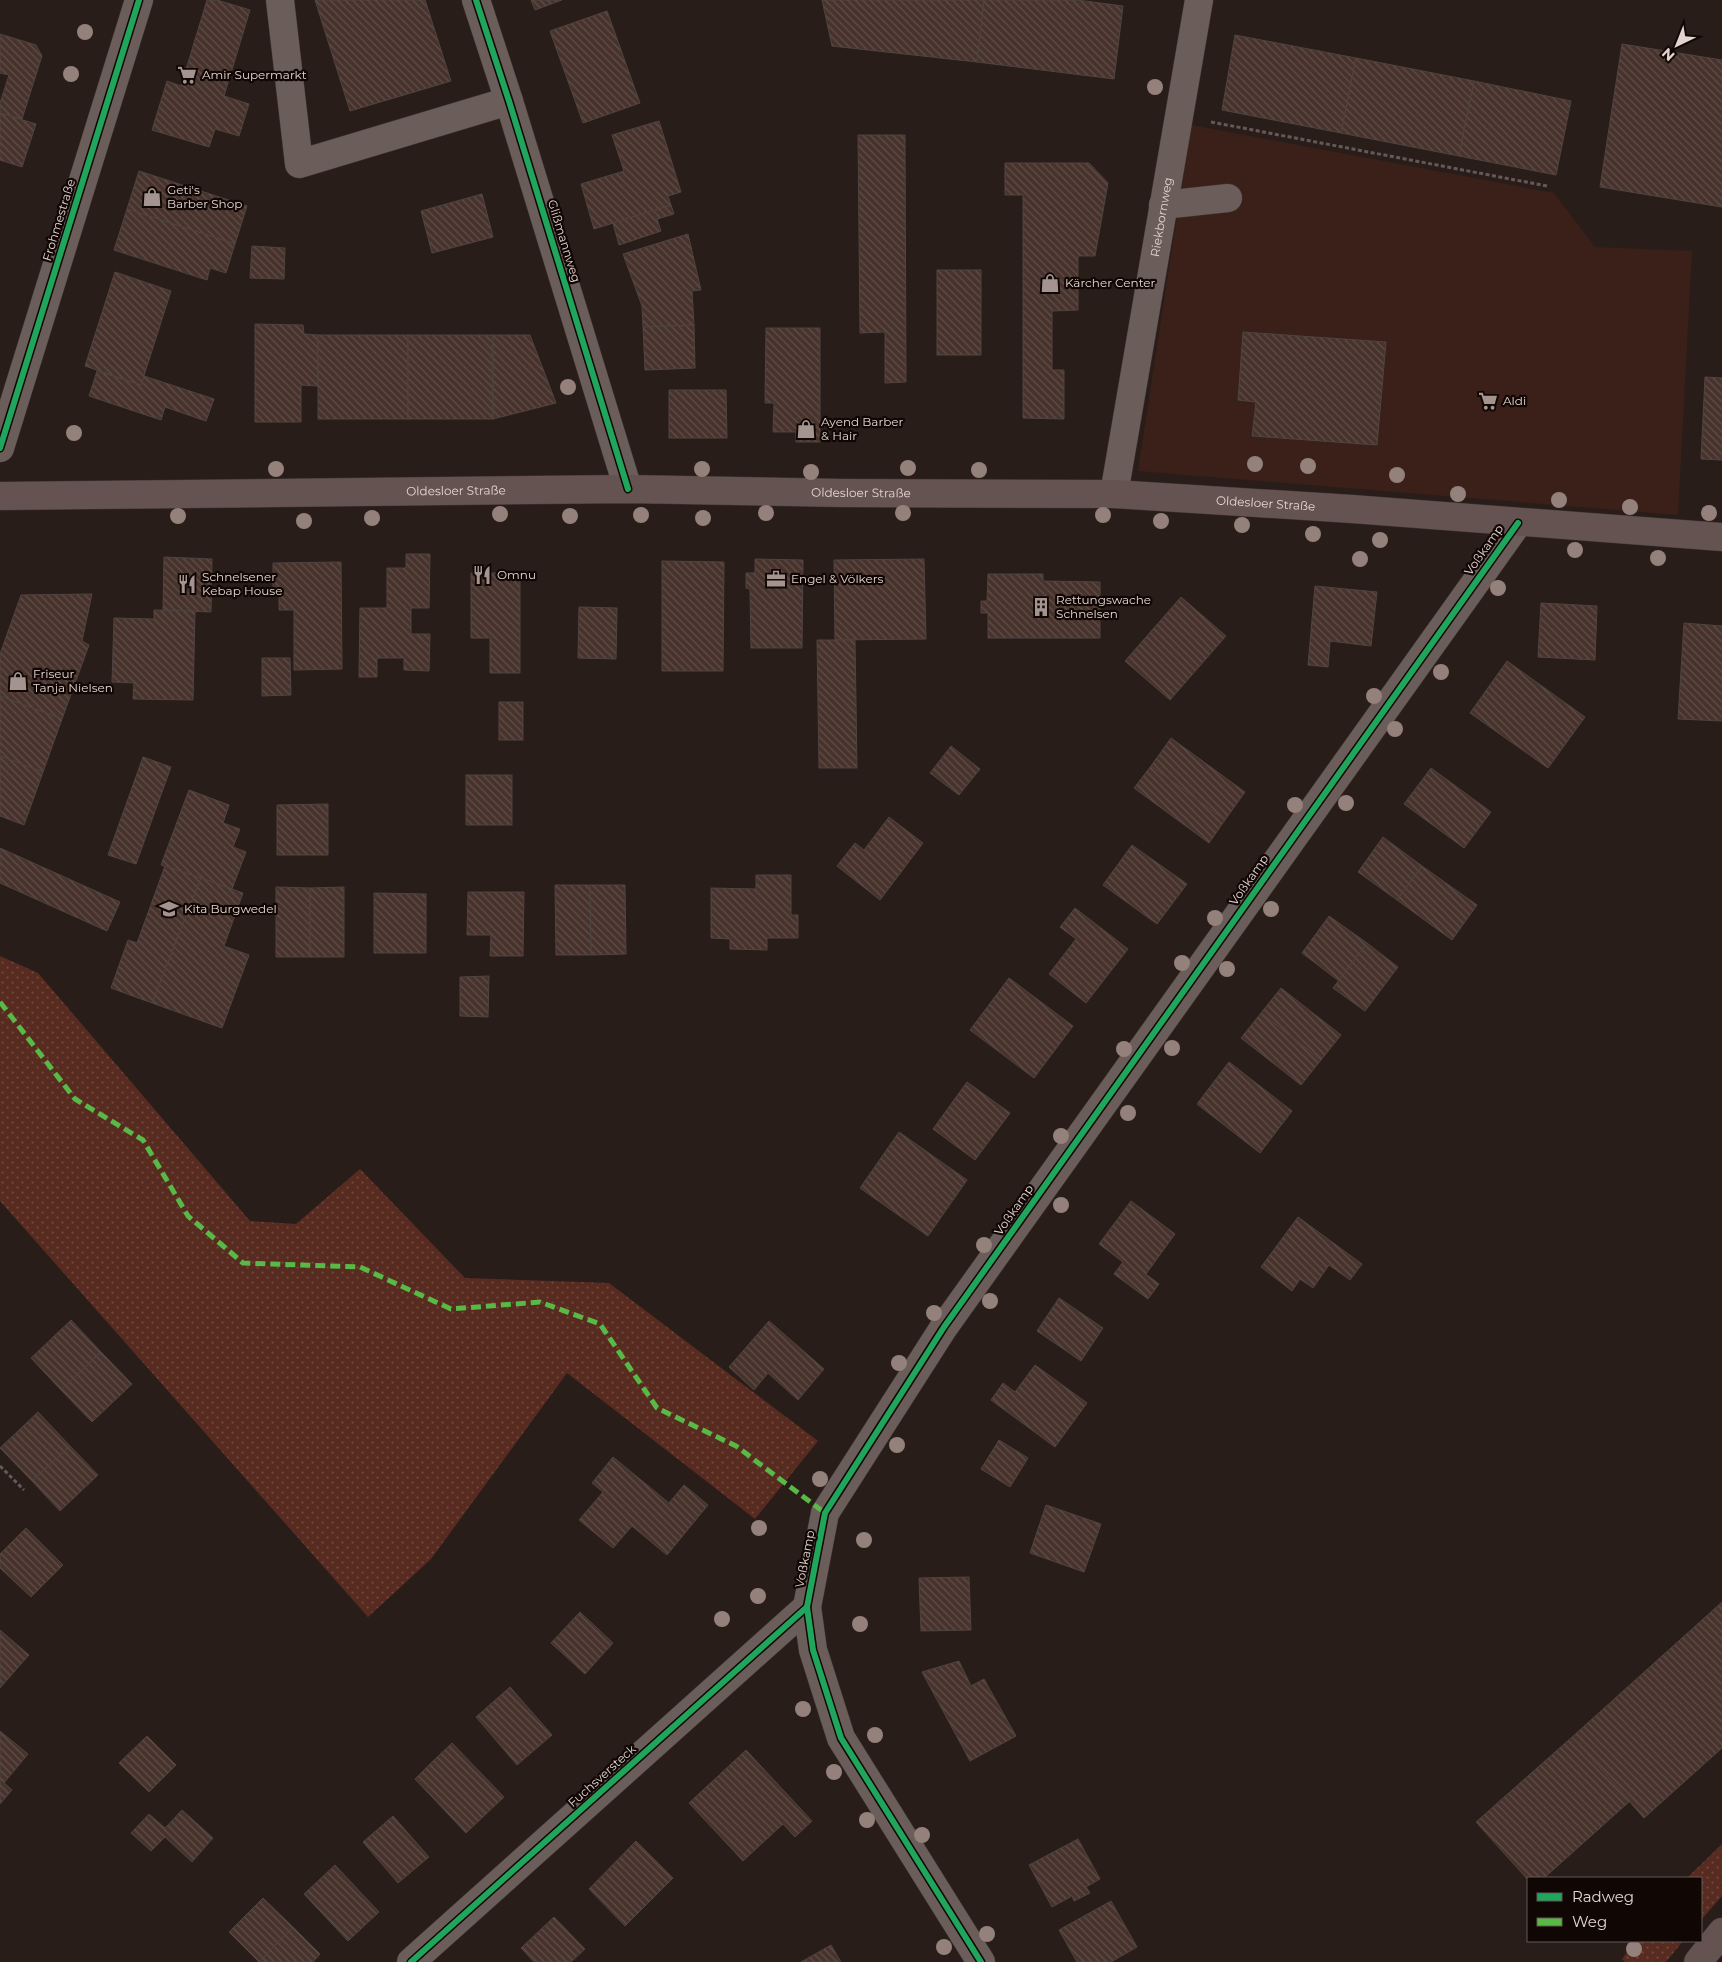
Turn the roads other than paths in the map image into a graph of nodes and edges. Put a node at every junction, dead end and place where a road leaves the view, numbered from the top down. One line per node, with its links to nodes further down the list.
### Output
1 (139, 0): 8 (street, Frohmestraße)
2 (280, 0): 5 (street)
3 (476, 0): 5 (street, Glißmannweg)
4 (1199, 0): 7 (street, Riekbornweg)
5 (509, 101): 9 (street, Glißmannweg)
6 (1228, 198): 7 (street)
7 (1163, 205): 10 (street, Riekbornweg)
8 (0, 448)
9 (628, 489): 10 (main road, Oldesloer Straße); 11 (main road, Oldesloer Straße)
10 (1114, 494): 12 (main road, Oldesloer Straße)
11 (0, 496)
12 (1518, 523): 13 (main road, Oldesloer Straße); 14 (street, Voßkamp)
13 (1722, 537)
14 (807, 1607): 16 (street, Fuchsversteck); 17 (street, Voßkamp)
15 (1722, 1932): 18 (main road)
16 (411, 1962)
17 (981, 1962)
18 (1698, 1962)

